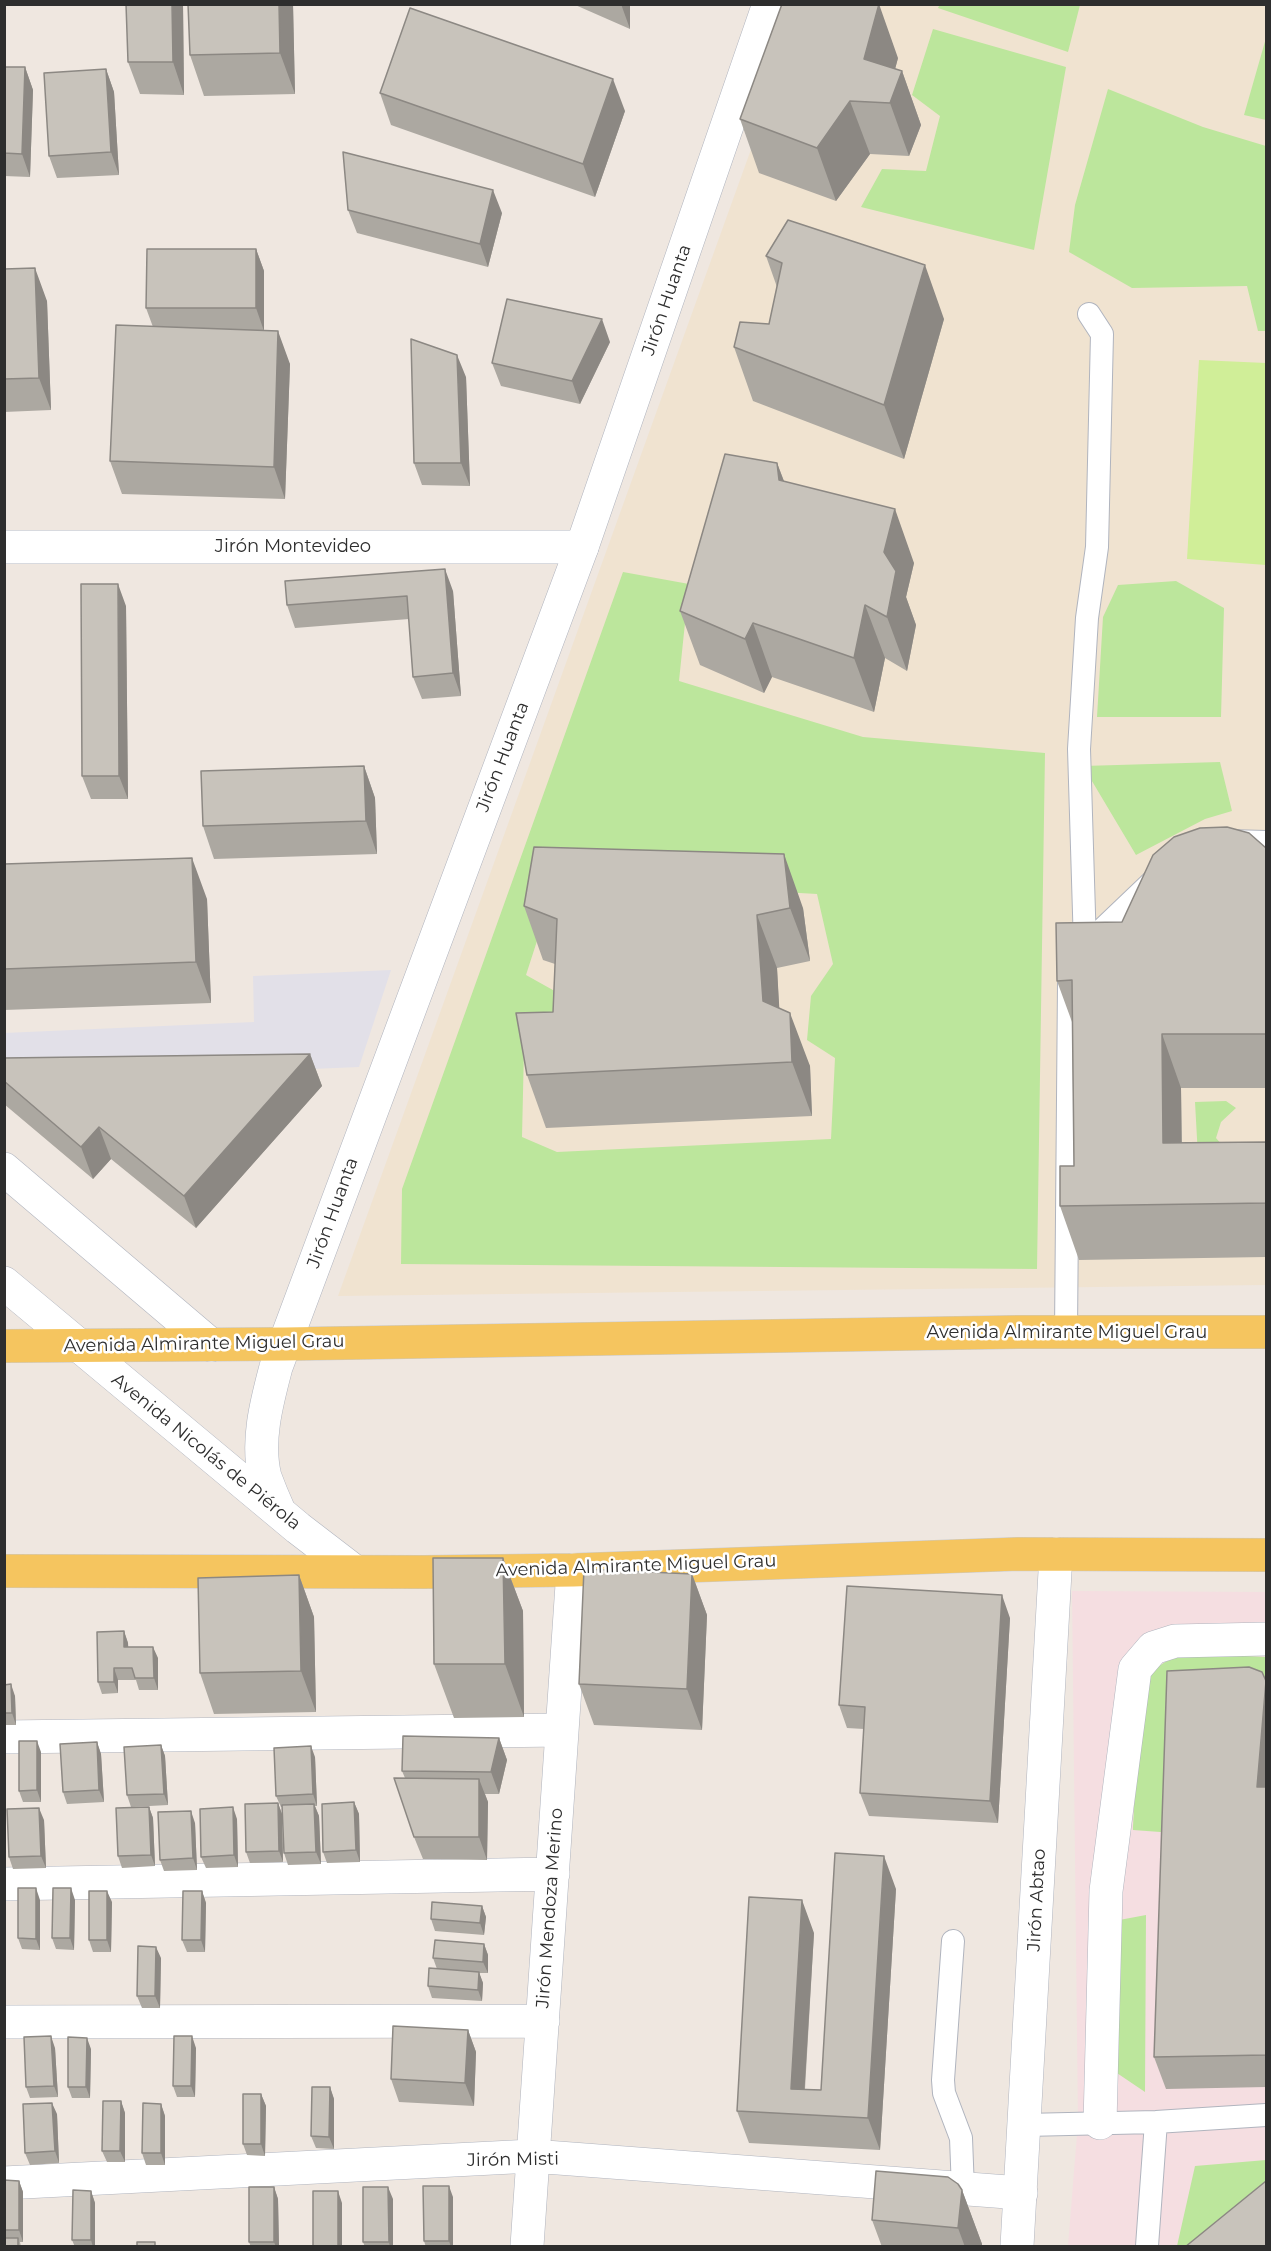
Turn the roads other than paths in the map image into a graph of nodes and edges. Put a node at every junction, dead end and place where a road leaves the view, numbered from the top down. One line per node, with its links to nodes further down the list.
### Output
1 (769, 4): 4 (street, Jirón Huanta)
2 (1089, 314): 8 (lane)
3 (4, 547): 4 (street, Jirón Montevideo)
4 (582, 547): 16 (street, Jirón Huanta)
5 (1266, 842): 6 (lane)
6 (1204, 848)
7 (1170, 867): 8 (lane)
8 (1085, 946): 11 (lane)
9 (4, 1169): 13 (street)
10 (4, 1283): 15 (street, Avenida Nicolás de Piérola)
11 (1066, 1332): 12 (main road, Avenida Almirante Miguel Grau); 16 (main road, Avenida Almirante Miguel Grau)
12 (1266, 1332)
13 (211, 1345): 15 (main road, Avenida Almirante Miguel Grau); 16 (main road, Avenida Almirante Miguel Grau)
14 (4, 1346): 15 (main road, Avenida Almirante Miguel Grau)
15 (77, 1346): 17 (street, Avenida Nicolás de Piérola)
16 (280, 1355): 17 (street, Jirón Huanta)
17 (279, 1511): 22 (street, Avenida Nicolás de Piérola)
18 (1056, 1554): 19 (main road, Avenida Almirante Miguel Grau); 20 (main road, Avenida Almirante Miguel Grau); 34 (street, Jirón Abtao)
19 (1266, 1555)
20 (573, 1570): 22 (main road, Avenida Almirante Miguel Grau); 24 (street, Jirón Mendoza Merino)
21 (4, 1571): 22 (main road, Avenida Almirante Miguel Grau)
22 (354, 1571)
23 (1266, 1640): 33 (street)
24 (562, 1730): 25 (street); 26 (street, Jirón Mendoza Merino)
25 (4, 1737)
26 (553, 1874): 27 (street); 29 (street, Jirón Mendoza Merino)
27 (4, 1884)
28 (953, 1941): 37 (lane)
29 (543, 2021): 30 (street); 35 (street, Jirón Mendoza Merino)
30 (4, 2022)
31 (1266, 2115): 32 (lane)
32 (1156, 2122): 33 (lane); 41 (lane)
33 (1100, 2123): 34 (lane)
34 (1025, 2125): 38 (street, Jirón Abtao)
35 (532, 2156): 36 (street, Jirón Misti); 37 (street, Jirón Misti); 39 (street, Jirón Mendoza Merino)
36 (4, 2183)
37 (963, 2190): 38 (street, Jirón Misti)
38 (1021, 2193): 40 (street, Jirón Abtao)
39 (527, 2247)
40 (1017, 2247)
41 (1147, 2247)

